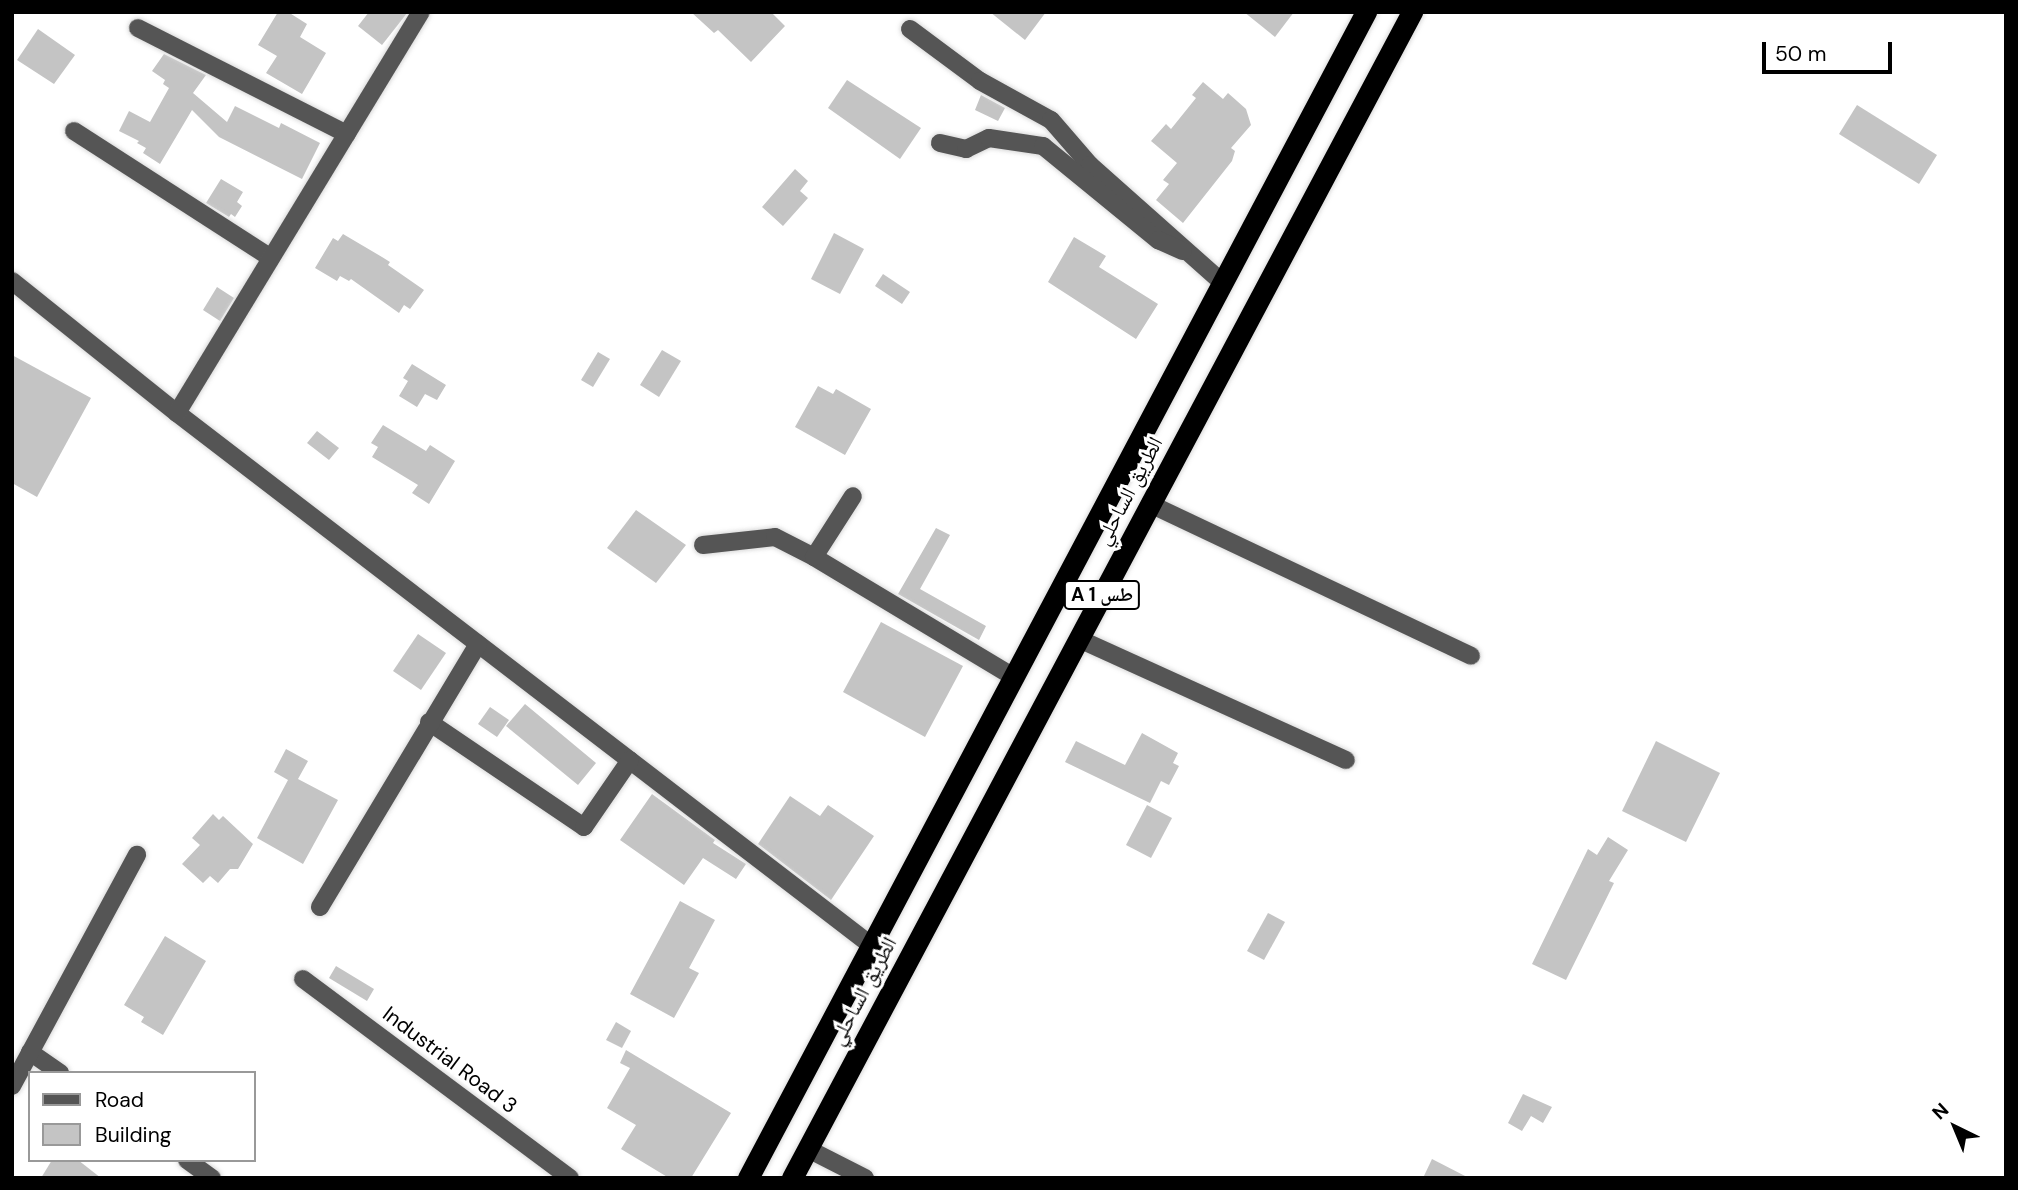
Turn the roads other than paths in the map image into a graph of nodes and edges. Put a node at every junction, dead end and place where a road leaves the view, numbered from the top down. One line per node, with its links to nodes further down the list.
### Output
1 (421, 12): 7 (street)
2 (1366, 12): 12 (highway, الطريق الساحلي / A 1 طس)
3 (1412, 12): 15 (highway, الطريق الساحلي / A 1 طس)
4 (138, 28): 7 (street)
5 (910, 29): 9 (street)
6 (74, 131): 10 (street)
7 (347, 134): 10 (street)
8 (940, 143): 9 (street)
9 (1186, 252): 12 (street)
10 (271, 258): 13 (street)
11 (12, 281): 13 (street)
12 (1223, 283): 21 (highway, الطريق الساحلي / A 1 طس)
13 (177, 413): 19 (street)
14 (853, 496): 17 (street)
15 (1150, 504): 18 (highway, الطريق الساحلي / A 1 طس); 20 (street)
16 (703, 545): 17 (street)
17 (814, 557): 21 (street)
18 (1079, 639): 24 (street); 32 (highway, الطريق الساحلي / A 1 طس)
19 (478, 644): 22 (street); 23 (street)
20 (1471, 656)
21 (1014, 677): 27 (highway, الطريق الساحلي / A 1 طس)
22 (429, 722): 23 (street); 26 (street)
23 (630, 760): 27 (street)
24 (1346, 760)
25 (137, 855): 29 (street)
26 (320, 907)
27 (872, 946): 36 (highway, الطريق الساحلي / A 1 طس)
28 (303, 979): 35 (street, Industrial Road 3)
29 (30, 1052): 30 (street); 31 (street)
30 (57, 1071)
31 (12, 1086)
32 (808, 1149): 37 (highway, الطريق الساحلي / A 1 طس); 38 (street)
33 (190, 1162): 34 (street)
34 (212, 1178)
35 (570, 1178)
36 (748, 1178)
37 (792, 1178)
38 (865, 1178)

